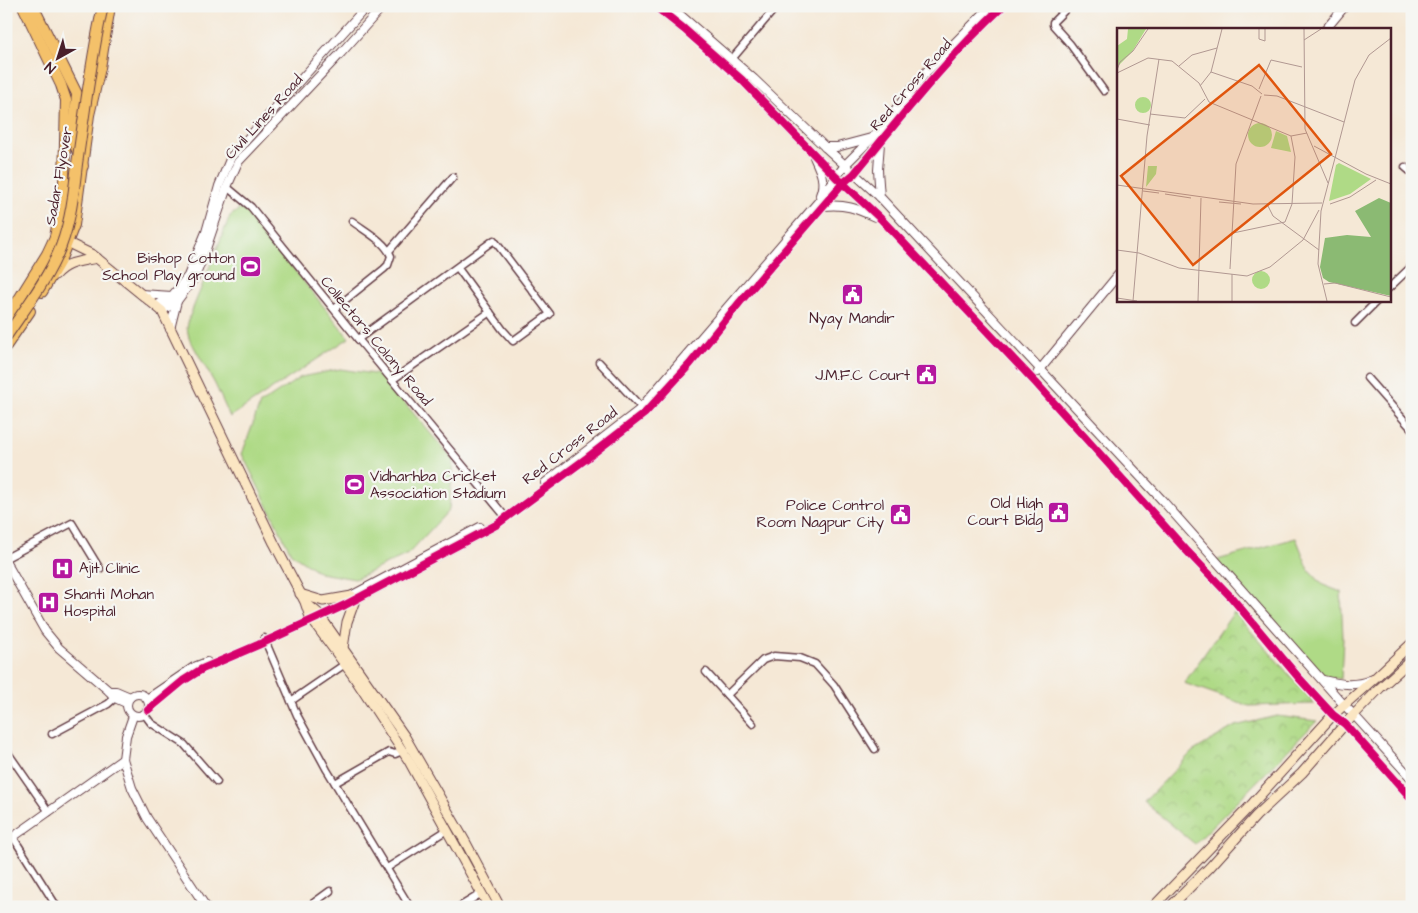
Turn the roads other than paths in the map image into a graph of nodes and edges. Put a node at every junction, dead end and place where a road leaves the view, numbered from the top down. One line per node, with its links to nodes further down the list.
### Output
1 (23, 6): 17 (main road)
2 (33, 6): 17 (main road)
3 (96, 6): 55 (main road, Sadar Flyover)
4 (103, 6): 56 (main road, Sadar Flyover, bridge)
5 (110, 6): 24 (main road)
6 (367, 6): 46 (street)
7 (383, 6): 31 (street, Civil Lines Road)
8 (655, 6): 22 (street)
9 (670, 6): 16 (street)
10 (777, 6): 16 (street)
11 (991, 6): 19 (street, Red Cross Road)
12 (1003, 6): 20 (street, Red Cross Road)
13 (1064, 6): 18 (street)
14 (1345, 6): 15 (street)
15 (1327, 28)
16 (732, 59): 21 (street)
17 (65, 82): 24 (main road); 36 (main road)
18 (1104, 91)
19 (873, 137): 21 (street, Red Cross Road); 23 (street, Red Cross Road)
20 (880, 143): 27 (street, Red Cross Road); 32 (street, Red Cross Road)
21 (825, 147): 23 (street)
22 (809, 149): 29 (street); 33 (street)
23 (845, 165): 27 (street); 29 (street, Red Cross Road)
24 (82, 166): 37 (main road)
25 (1405, 167): 26 (street)
26 (1412, 173)
27 (854, 174): 30 (street, Red Cross Road); 32 (street)
28 (453, 177): 38 (street)
29 (836, 177): 30 (street); 33 (street, Red Cross Road)
30 (842, 184): 33 (street, Red Cross Road); 34 (street)
31 (227, 187): 46 (street, Civil Lines Road); 50 (street, Collectors Colony Road)
32 (880, 197): 60 (street)
33 (821, 204): 34 (street); 47 (street, Red Cross Road)
34 (881, 219): 62 (street)
35 (352, 221): 38 (street)
36 (55, 237): 37 (main road); 52 (main road)
37 (68, 242): 39 (main road); 43 (main road)
38 (389, 250): 50 (street)
39 (97, 258): 43 (main road); 45 (main road)
40 (457, 267): 51 (street); 51 (street); 57 (street)
41 (1411, 268): 44 (street)
42 (1117, 276): 60 (street)
43 (50, 280): 58 (main road)
44 (1390, 287)
45 (141, 294): 46 (street); 49 (main road)
46 (174, 298): 49 (street); 54 (street)
47 (737, 300): 64 (street, Red Cross Road); 71 (street)
48 (1377, 301): 53 (street)
49 (159, 308): 54 (main road)
50 (334, 309): 57 (street, Collectors Colony Road)
51 (490, 312): 63 (street)
52 (6, 320)
53 (1355, 323)
54 (170, 328): 70 (main road)
55 (6, 329)
56 (6, 337)
57 (358, 340): 63 (street, Collectors Colony Road)
58 (6, 346)
59 (600, 362): 64 (street)
60 (1040, 369): 62 (street); 80 (street)
61 (1367, 378): 65 (street)
62 (1032, 379): 89 (street)
63 (392, 380): 66 (street, Collectors Colony Road)
64 (641, 407): 66 (street, Red Cross Road)
65 (1412, 429)
66 (504, 515): 71 (street, Red Cross Road)
67 (6, 558): 69 (street)
68 (6, 562): 81 (street)
69 (100, 569)
70 (300, 594): 71 (main road); 72 (main road)
71 (354, 598): 72 (street, Red Cross Road); 75 (main road)
72 (315, 617): 73 (street, Red Cross Road); 75 (main road); 77 (main road)
73 (265, 640): 84 (street); 86 (street); 88 (street)
74 (1412, 643): 79 (main road)
75 (343, 648): 115 (main road)
76 (1412, 659): 90 (main road)
77 (345, 664): 86 (street); 97 (main road)
78 (706, 672): 82 (street)
79 (1376, 678): 80 (street); 87 (main road)
80 (1321, 680): 87 (street)
81 (109, 690): 83 (street); 85 (street)
82 (727, 695): 92 (street); 95 (street)
83 (115, 698): 85 (street); 94 (street)
84 (147, 698): 85 (street); 88 (street)
85 (128, 700): 91 (street)
86 (291, 701): 101 (street)
87 (1344, 705): 89 (main road); 90 (street)
88 (146, 712): 91 (street); 100 (street)
89 (1333, 715): 93 (street); 116 (main road)
90 (1354, 715): 93 (main road); 99 (street)
91 (133, 716): 98 (street)
92 (754, 724)
93 (1344, 724): 102 (street); 117 (main road)
94 (52, 734)
95 (875, 749)
96 (6, 750): 103 (street)
97 (402, 751): 101 (street); 104 (main road)
98 (123, 759): 103 (street); 110 (street)
99 (1412, 779)
100 (218, 782)
101 (335, 783): 106 (street)
102 (1412, 799)
103 (49, 812): 105 (street)
104 (447, 830): 106 (street); 108 (main road)
105 (10, 840): 109 (street)
106 (387, 868): 112 (street)
107 (330, 891): 111 (street)
108 (482, 893): 113 (street); 114 (main road)
109 (57, 907)
110 (206, 907)
111 (308, 907)
112 (410, 907)
113 (459, 907)
114 (489, 907)
115 (500, 907)
116 (1152, 907)
117 (1170, 907)

